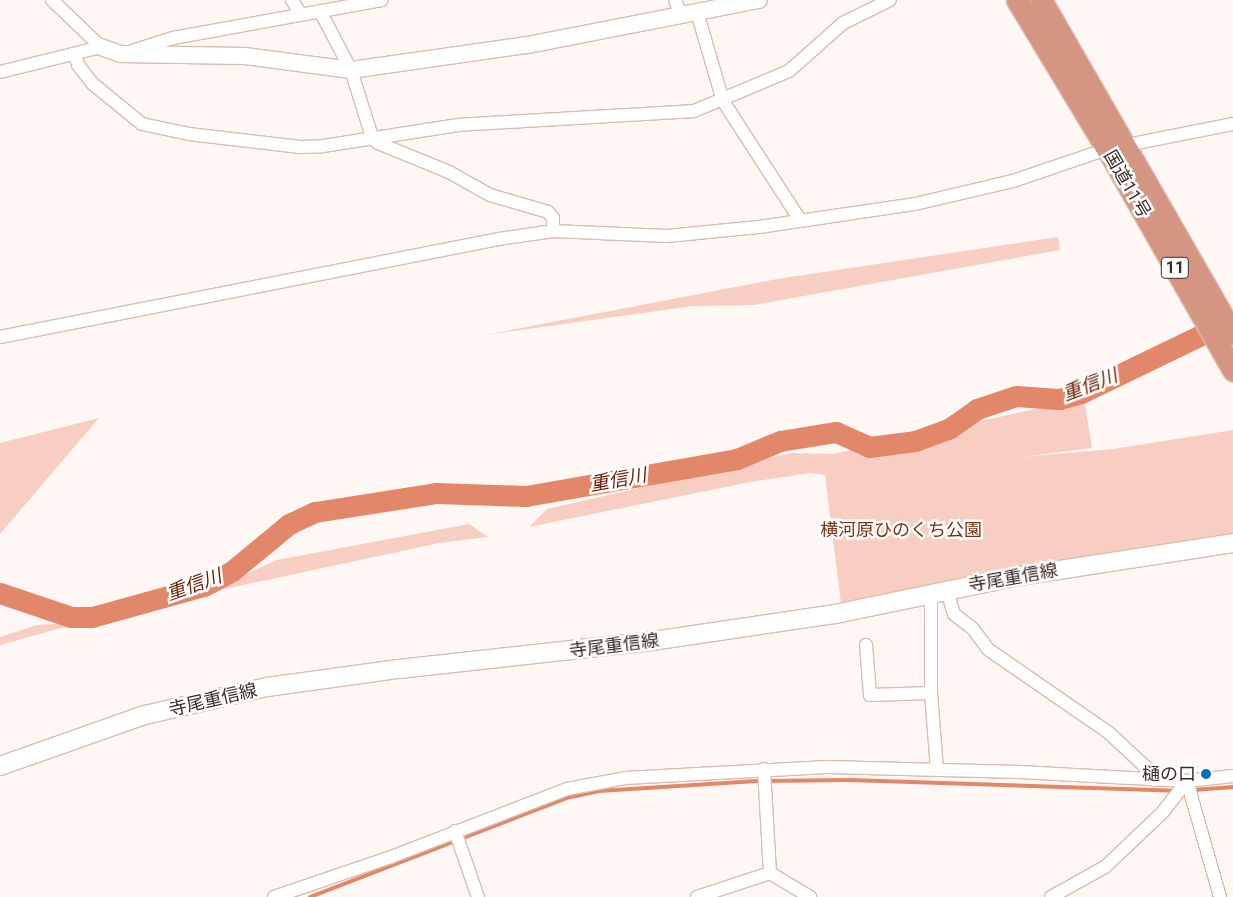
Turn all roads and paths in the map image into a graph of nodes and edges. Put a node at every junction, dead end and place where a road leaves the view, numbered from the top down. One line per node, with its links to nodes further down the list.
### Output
1 (52, 0): 11 (street)
2 (292, 0): 10 (street)
3 (382, 0): 9 (street)
4 (758, 0): 8 (street)
5 (890, 0): 16 (street)
6 (1017, 0): 19 (highway, 国道11号 / 11)
7 (1041, 0): 19 (highway, 国道11号 / 11)
8 (684, 9): 14 (street); 16 (street)
9 (320, 11): 10 (street); 14 (street)
10 (301, 15): 13 (street)
11 (101, 47): 12 (street); 13 (street)
12 (75, 54): 15 (street); 18 (street)
13 (120, 54): 14 (street)
14 (351, 70): 18 (street)
15 (0, 72)
16 (722, 101): 18 (street); 20 (street)
17 (1233, 124): 19 (street)
18 (372, 137): 21 (street)
19 (1121, 157): 20 (street); 22 (highway, 国道11号 / 11); 24 (highway, 国道11号 / 11)
20 (800, 220): 21 (street)
21 (553, 231): 23 (street)
22 (1233, 334)
23 (0, 337)
24 (1233, 370)
25 (1233, 543): 26 (main road, 寺尾重信線)
26 (939, 592): 28 (street); 29 (main road, 寺尾重信線); 33 (street)
27 (866, 645): 28 (street)
28 (931, 693): 30 (street)
29 (0, 766)
30 (937, 769): 31 (street); 33 (street)
31 (764, 770): 35 (street); 36 (street)
32 (1233, 776): 34 (street)
33 (1154, 780): 34 (street)
34 (1187, 781): 41 (street); 42 (street)
35 (455, 831): 37 (street); 38 (street)
36 (770, 873): 39 (street); 40 (street)
37 (274, 897)
38 (478, 897)
39 (697, 897)
40 (810, 897)
41 (1051, 897)
42 (1220, 897)

